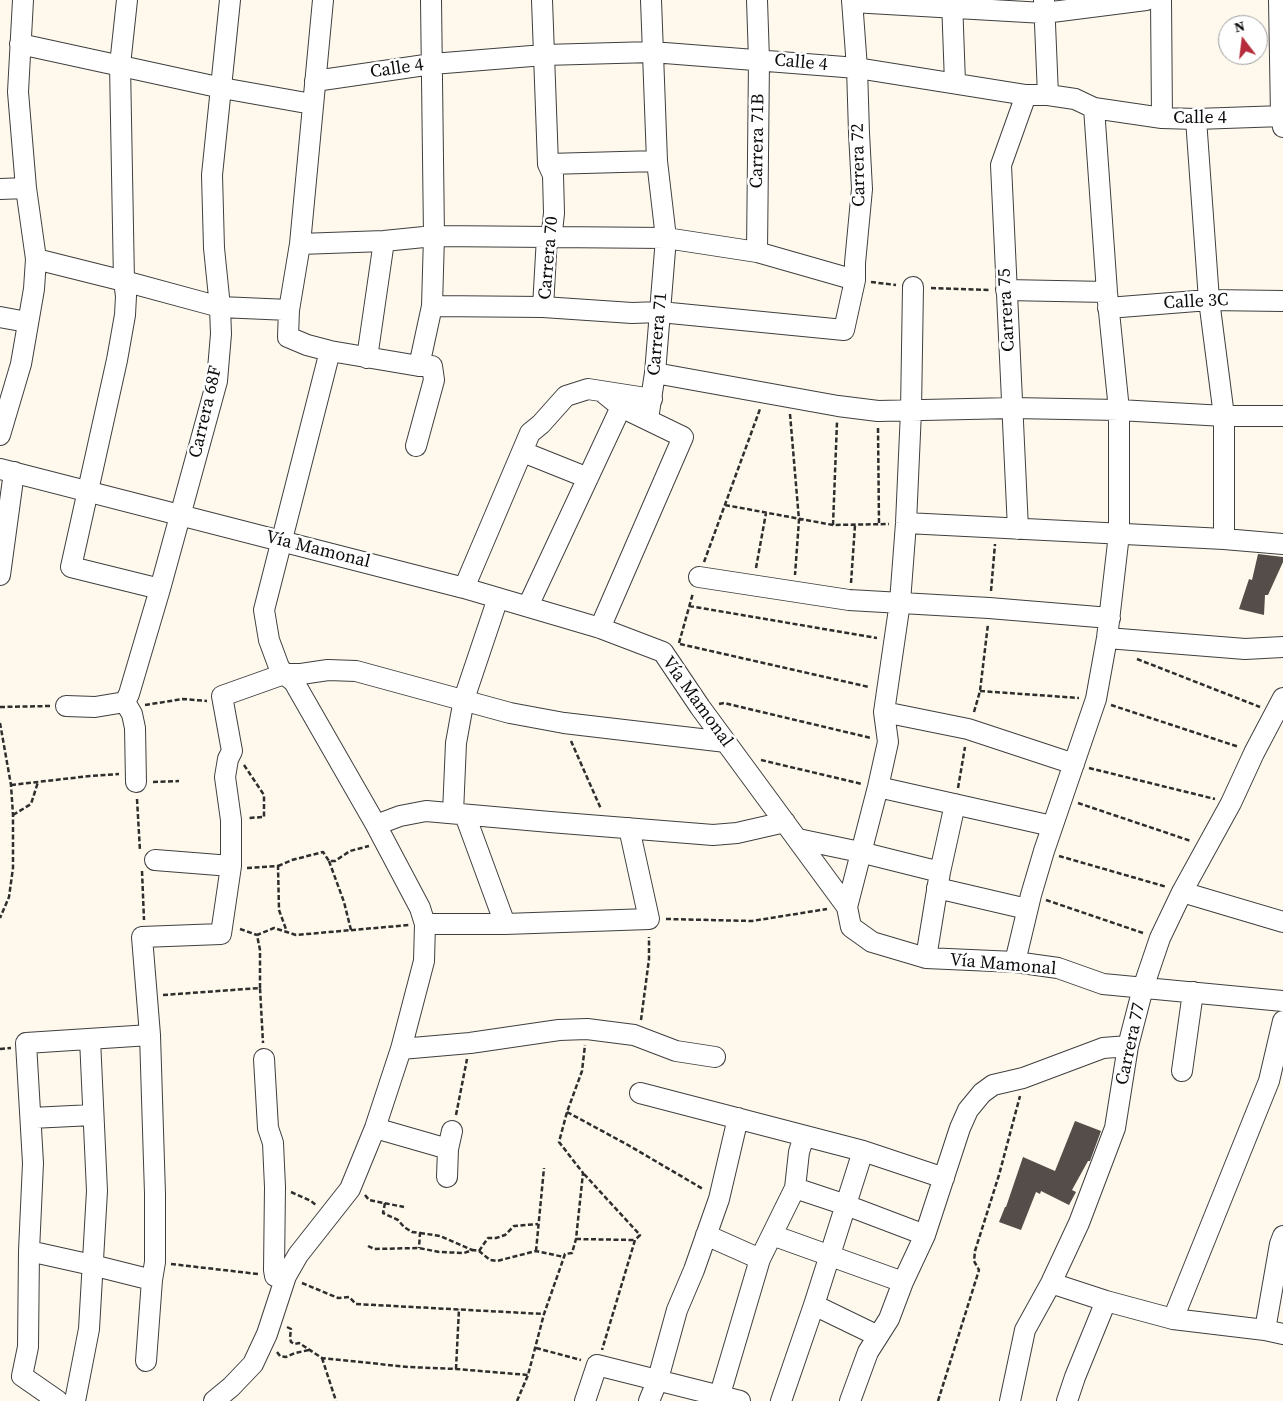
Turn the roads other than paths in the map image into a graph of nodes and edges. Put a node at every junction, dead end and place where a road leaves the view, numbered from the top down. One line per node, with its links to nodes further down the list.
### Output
1 (23, 0): 16 (street)
2 (127, 0): 21 (street)
3 (230, 0): 25 (street, Carrera 68F)
4 (323, 0): 23 (street)
5 (431, 0): 20 (street)
6 (542, 0): 18 (street, Carrera 70)
7 (651, 0): 17 (street, Carrera 71)
8 (757, 0): 19 (street, Carrera 71B)
9 (1146, 0): 14 (street)
10 (1161, 0): 31 (street)
11 (1278, 0): 15 (street)
12 (852, 1): 13 (street); 22 (street, Carrera 72)
13 (952, 4): 14 (street); 24 (street)
14 (1044, 6): 28 (street)
15 (1281, 28): 33 (street)
16 (20, 44): 21 (street); 26 (street)
17 (652, 52): 18 (street, Calle 4); 19 (street, Calle 4); 34 (street, Carrera 71)
18 (544, 55): 20 (street, Calle 4); 35 (street, Carrera 70)
19 (759, 60): 22 (street, Calle 4); 43 (street, Carrera 71B)
20 (432, 64): 23 (street, Calle 4); 38 (street)
21 (120, 65): 25 (street); 45 (street)
22 (858, 68): 24 (street, Calle 4); 46 (street, Carrera 72)
23 (315, 81): 29 (street)
24 (956, 83): 27 (street, Calle 4)
25 (222, 88): 29 (street); 53 (street, Carrera 68F)
26 (9, 92): 36 (street)
27 (1026, 95): 28 (street, Calle 4); 48 (street, Carrera 75)
28 (1048, 95): 30 (street, Calle 4)
29 (312, 104): 42 (street)
30 (1094, 108): 31 (street, Calle 4); 49 (street)
31 (1162, 118): 32 (street, Calle 4)
32 (1196, 119): 33 (street, Calle 4); 50 (street)
33 (1282, 120)
34 (657, 161): 35 (street); 40 (street, Carrera 71)
35 (548, 164): 39 (street, Carrera 70)
36 (26, 188): 37 (street); 44 (street)
37 (0, 189)
38 (434, 236): 39 (street); 41 (street); 52 (street)
39 (547, 237): 40 (street); 54 (street, Carrera 70)
40 (666, 238): 43 (street); 56 (street, Carrera 71)
41 (384, 241): 42 (street); 61 (street)
42 (300, 244): 55 (street)
43 (757, 252): 46 (street)
44 (36, 259): 45 (street); 58 (street)
45 (124, 280): 53 (street); 79 (street)
46 (855, 280): 59 (street, Carrera 72)
47 (913, 288): 69 (street)
48 (1006, 290): 49 (street, Calle 3C); 67 (street, Carrera 75)
49 (1108, 300): 50 (street, Calle 3C); 70 (street)
50 (1209, 300): 51 (street, Calle 3C); 71 (street)
51 (1283, 300)
52 (432, 306): 54 (street); 62 (street)
53 (220, 307): 55 (street); 80 (street, Carrera 68F)
54 (544, 307): 56 (street, Carrera 70)
55 (289, 310): 60 (street)
56 (660, 312): 59 (street, Carrera 70); 63 (street, Carrera 71)
57 (0, 317): 58 (street)
58 (27, 322): 68 (street)
59 (844, 330)
60 (330, 351): 61 (street); 85 (street)
61 (367, 358): 62 (street)
62 (419, 366): 75 (street)
63 (655, 373): 65 (street, Carrera 71); 69 (street)
64 (602, 391): 65 (street); 66 (street); 76 (street)
65 (652, 399): 73 (street, Carrera 71)
66 (621, 407): 73 (street); 78 (street)
67 (1013, 408): 69 (street); 70 (street); 82 (street, Carrera 75)
68 (4, 410): 74 (street)
69 (911, 410): 81 (street)
70 (1119, 410): 71 (street); 83 (street)
71 (1224, 416): 72 (street); 84 (street)
72 (1283, 416)
73 (648, 419): 95 (street)
74 (0, 434)
75 (416, 446)
76 (523, 452): 78 (street); 89 (street)
77 (7, 470): 79 (street, Vía Mamonal); 87 (street)
78 (588, 478): 93 (street)
79 (88, 492): 80 (street, Vía Mamonal); 90 (street)
80 (180, 516): 85 (street, Vía Mamonal); 90 (street, Carrera 68F)
81 (906, 523): 82 (street); 92 (street)
82 (1018, 529): 83 (street)
83 (1120, 534): 84 (street); 94 (street)
84 (1224, 539): 86 (street)
85 (281, 540): 89 (street, Vía Mamonal); 98 (street)
86 (1283, 544)
87 (0, 576)
88 (699, 577): 92 (street)
89 (464, 588): 91 (street, Vía Mamonal)
90 (160, 589): 100 (street, Carrera 68F)
91 (498, 598): 93 (street, Vía Mamonal); 99 (street)
92 (900, 602): 94 (street); 103 (street)
93 (528, 606): 95 (street, Vía Mamonal)
94 (1110, 618): 96 (street)
95 (600, 628): 104 (street, Vía Mamonal)
96 (1107, 638): 97 (street); 105 (street)
97 (1283, 647)
98 (284, 674): 99 (street); 113 (street); 117 (street)
99 (464, 699): 104 (street); 109 (street)
100 (126, 705): 102 (street); 106 (street)
101 (1279, 705): 119 (street, Carrera 77)
102 (66, 706)
103 (884, 712): 105 (street); 107 (street)
104 (730, 748): 110 (street, Vía Mamonal)
105 (1074, 764): 111 (street)
106 (136, 778)
107 (878, 787): 108 (street); 115 (street)
108 (955, 804): 111 (street); 118 (street)
109 (459, 814): 112 (street); 113 (street); 124 (street)
110 (785, 822): 112 (street); 114 (street, Vía Mamonal)
111 (1052, 826): 120 (street)
112 (629, 828): 124 (street)
113 (380, 834): 123 (street)
114 (798, 839): 115 (street); 121 (street, Vía Mamonal)
115 (860, 852): 118 (street); 121 (street)
116 (155, 860): 117 (street)
117 (231, 868): 131 (street)
118 (939, 880): 120 (street); 125 (street)
119 (1182, 892): 122 (street); 127 (street, Carrera 77)
120 (1029, 902): 126 (street)
121 (847, 906): 125 (street, Vía Mamonal)
122 (1283, 922)
123 (425, 924): 124 (street); 134 (street)
124 (506, 924)
125 (926, 958): 126 (street, Vía Mamonal)
126 (1015, 962): 127 (street, Vía Mamonal)
127 (1143, 988): 128 (street, Vía Mamonal); 133 (street, Carrera 77)
128 (1193, 992): 129 (street, Vía Mamonal); 137 (street)
129 (1283, 1001)
130 (1283, 1021): 138 (street)
131 (150, 1034): 132 (street); 158 (street)
132 (90, 1039): 140 (street); 141 (street)
133 (1128, 1046): 147 (street); 161 (street, Carrera 77)
134 (401, 1049): 135 (street); 143 (street)
135 (715, 1057)
136 (264, 1060): 159 (street)
137 (1182, 1072)
138 (1276, 1083): 164 (street)
139 (640, 1093): 142 (street)
140 (93, 1115): 141 (street); 157 (street)
141 (31, 1118): 154 (street)
142 (738, 1118): 144 (street); 152 (street)
143 (375, 1128): 146 (street); 159 (street)
144 (804, 1136): 145 (street); 148 (street)
145 (862, 1151): 147 (street); 149 (street)
146 (448, 1176)
147 (944, 1178): 151 (street)
148 (795, 1188): 149 (street); 150 (street)
149 (846, 1204): 151 (street); 155 (street)
150 (772, 1235): 155 (street); 156 (street)
151 (925, 1235): 160 (street)
152 (706, 1236): 156 (street); 168 (street)
153 (1282, 1242): 165 (street)
154 (29, 1251): 157 (street); 170 (street)
155 (830, 1255): 160 (street); 163 (street)
156 (760, 1259): 169 (street)
157 (92, 1265): 158 (street); 171 (street)
158 (153, 1271): 167 (street)
159 (281, 1276): 172 (street)
160 (903, 1282): 166 (street)
161 (1050, 1283): 162 (street); 178 (street, Carrera 77)
162 (1106, 1301): 164 (street); 179 (street)
163 (814, 1305): 166 (street); 176 (street)
164 (1173, 1319): 165 (street)
165 (1274, 1332)
166 (878, 1336): 177 (street)
167 (146, 1361)
168 (658, 1379): 169 (street); 173 (street); 174 (street)
169 (720, 1398): 175 (street)
170 (58, 1401)
171 (76, 1401)
172 (214, 1401)
173 (585, 1401)
174 (649, 1401)
175 (740, 1401)
176 (781, 1401)
177 (850, 1401)
178 (1010, 1401)
179 (1067, 1401)

